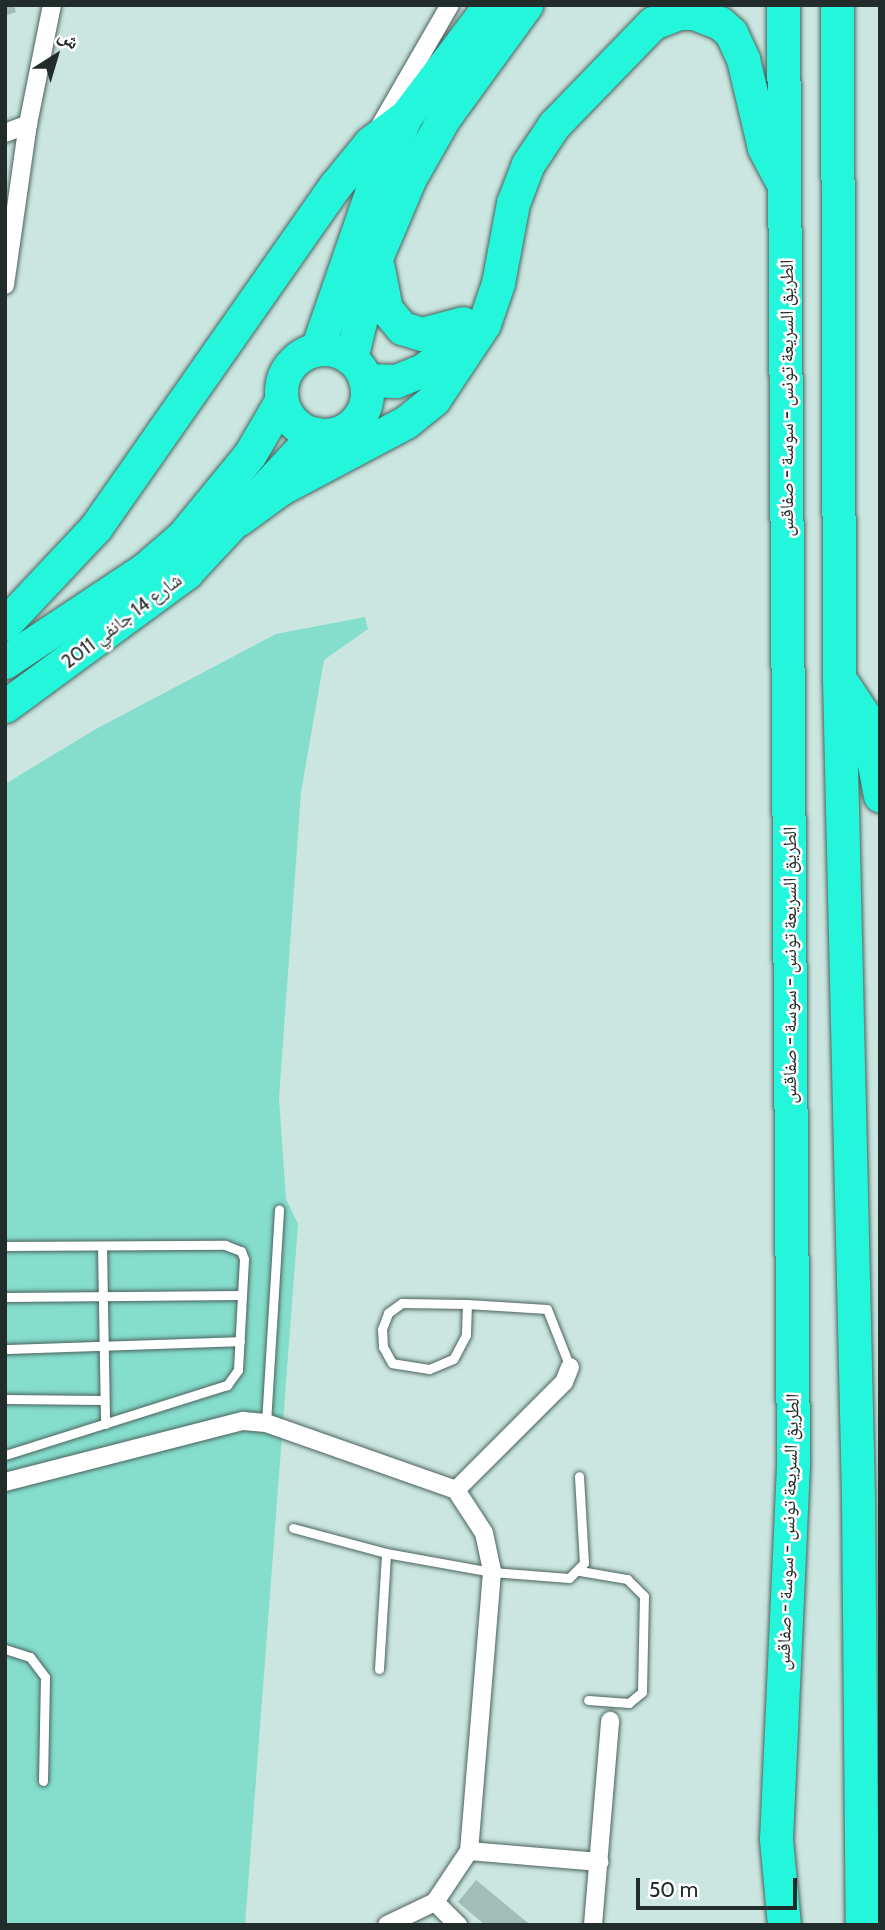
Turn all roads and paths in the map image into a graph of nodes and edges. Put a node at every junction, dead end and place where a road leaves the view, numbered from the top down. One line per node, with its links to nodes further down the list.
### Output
1 (51, 5): 9 (street)
2 (450, 5): 11 (street)
3 (490, 5): 8 (highway)
4 (526, 5): 13 (highway)
5 (647, 5): 15 (highway)
6 (783, 5): 12 (highway, الطريق السريعة تونس - سوسة - صفاقس)
7 (837, 5): 23 (highway)
8 (406, 116): 11 (highway); 16 (highway)
9 (27, 124): 10 (street); 14 (street)
10 (5, 133)
11 (370, 143): 21 (highway)
12 (786, 191): 20 (highway); 56 (highway, الطريق السريعة تونس - سوسة - صفاقس)
13 (376, 258): 15 (highway); 17 (highway)
14 (5, 285)
15 (463, 323): 17 (highway)
16 (317, 349): 17 (highway); 18 (highway, شارع 14 جانفي 2011)
17 (358, 369): 19 (highway)
18 (281, 401): 19 (highway); 22 (highway, شارع 14 جانفي 2011)
19 (315, 434): 20 (highway, شارع 14 جانفي 2011)
20 (239, 519): 24 (highway, شارع 14 جانفي 2011)
21 (5, 624)
22 (5, 662)
23 (839, 678): 25 (highway); 46 (highway)
24 (5, 706)
25 (880, 796)
26 (279, 1209): 39 (lane)
27 (5, 1246): 28 (lane)
28 (102, 1246): 29 (lane); 30 (lane)
29 (242, 1295): 30 (lane); 33 (lane)
30 (103, 1296): 31 (lane); 34 (lane)
31 (5, 1297)
32 (467, 1304): 32 (lane); 36 (lane)
33 (240, 1341): 34 (lane); 40 (lane)
34 (103, 1346): 35 (lane); 38 (lane)
35 (5, 1349)
36 (570, 1367): 45 (street)
37 (5, 1399): 38 (lane)
38 (104, 1400): 40 (lane)
39 (266, 1423): 44 (street); 45 (street)
40 (105, 1424): 42 (lane)
41 (880, 1440): 46 (highway)
42 (5, 1455)
43 (579, 1476): 50 (lane)
44 (5, 1482)
45 (456, 1490): 49 (street)
46 (858, 1497): 66 (highway)
47 (293, 1528): 48 (lane)
48 (386, 1553): 49 (lane); 52 (lane)
49 (492, 1572): 50 (lane); 57 (street)
50 (580, 1572): 53 (lane)
51 (5, 1649): 55 (lane)
52 (379, 1669)
53 (588, 1700)
54 (610, 1721): 58 (street)
55 (43, 1781)
56 (776, 1839): 64 (highway); 65 (highway, الطريق السريعة تونس - سوسة - صفاقس)
57 (469, 1851): 58 (street); 59 (street)
58 (600, 1862): 63 (street)
59 (435, 1902): 60 (street); 61 (street); 62 (street)
60 (387, 1925)
61 (435, 1925)
62 (458, 1925)
63 (593, 1925)
64 (763, 1925)
65 (784, 1925)
66 (862, 1925)

